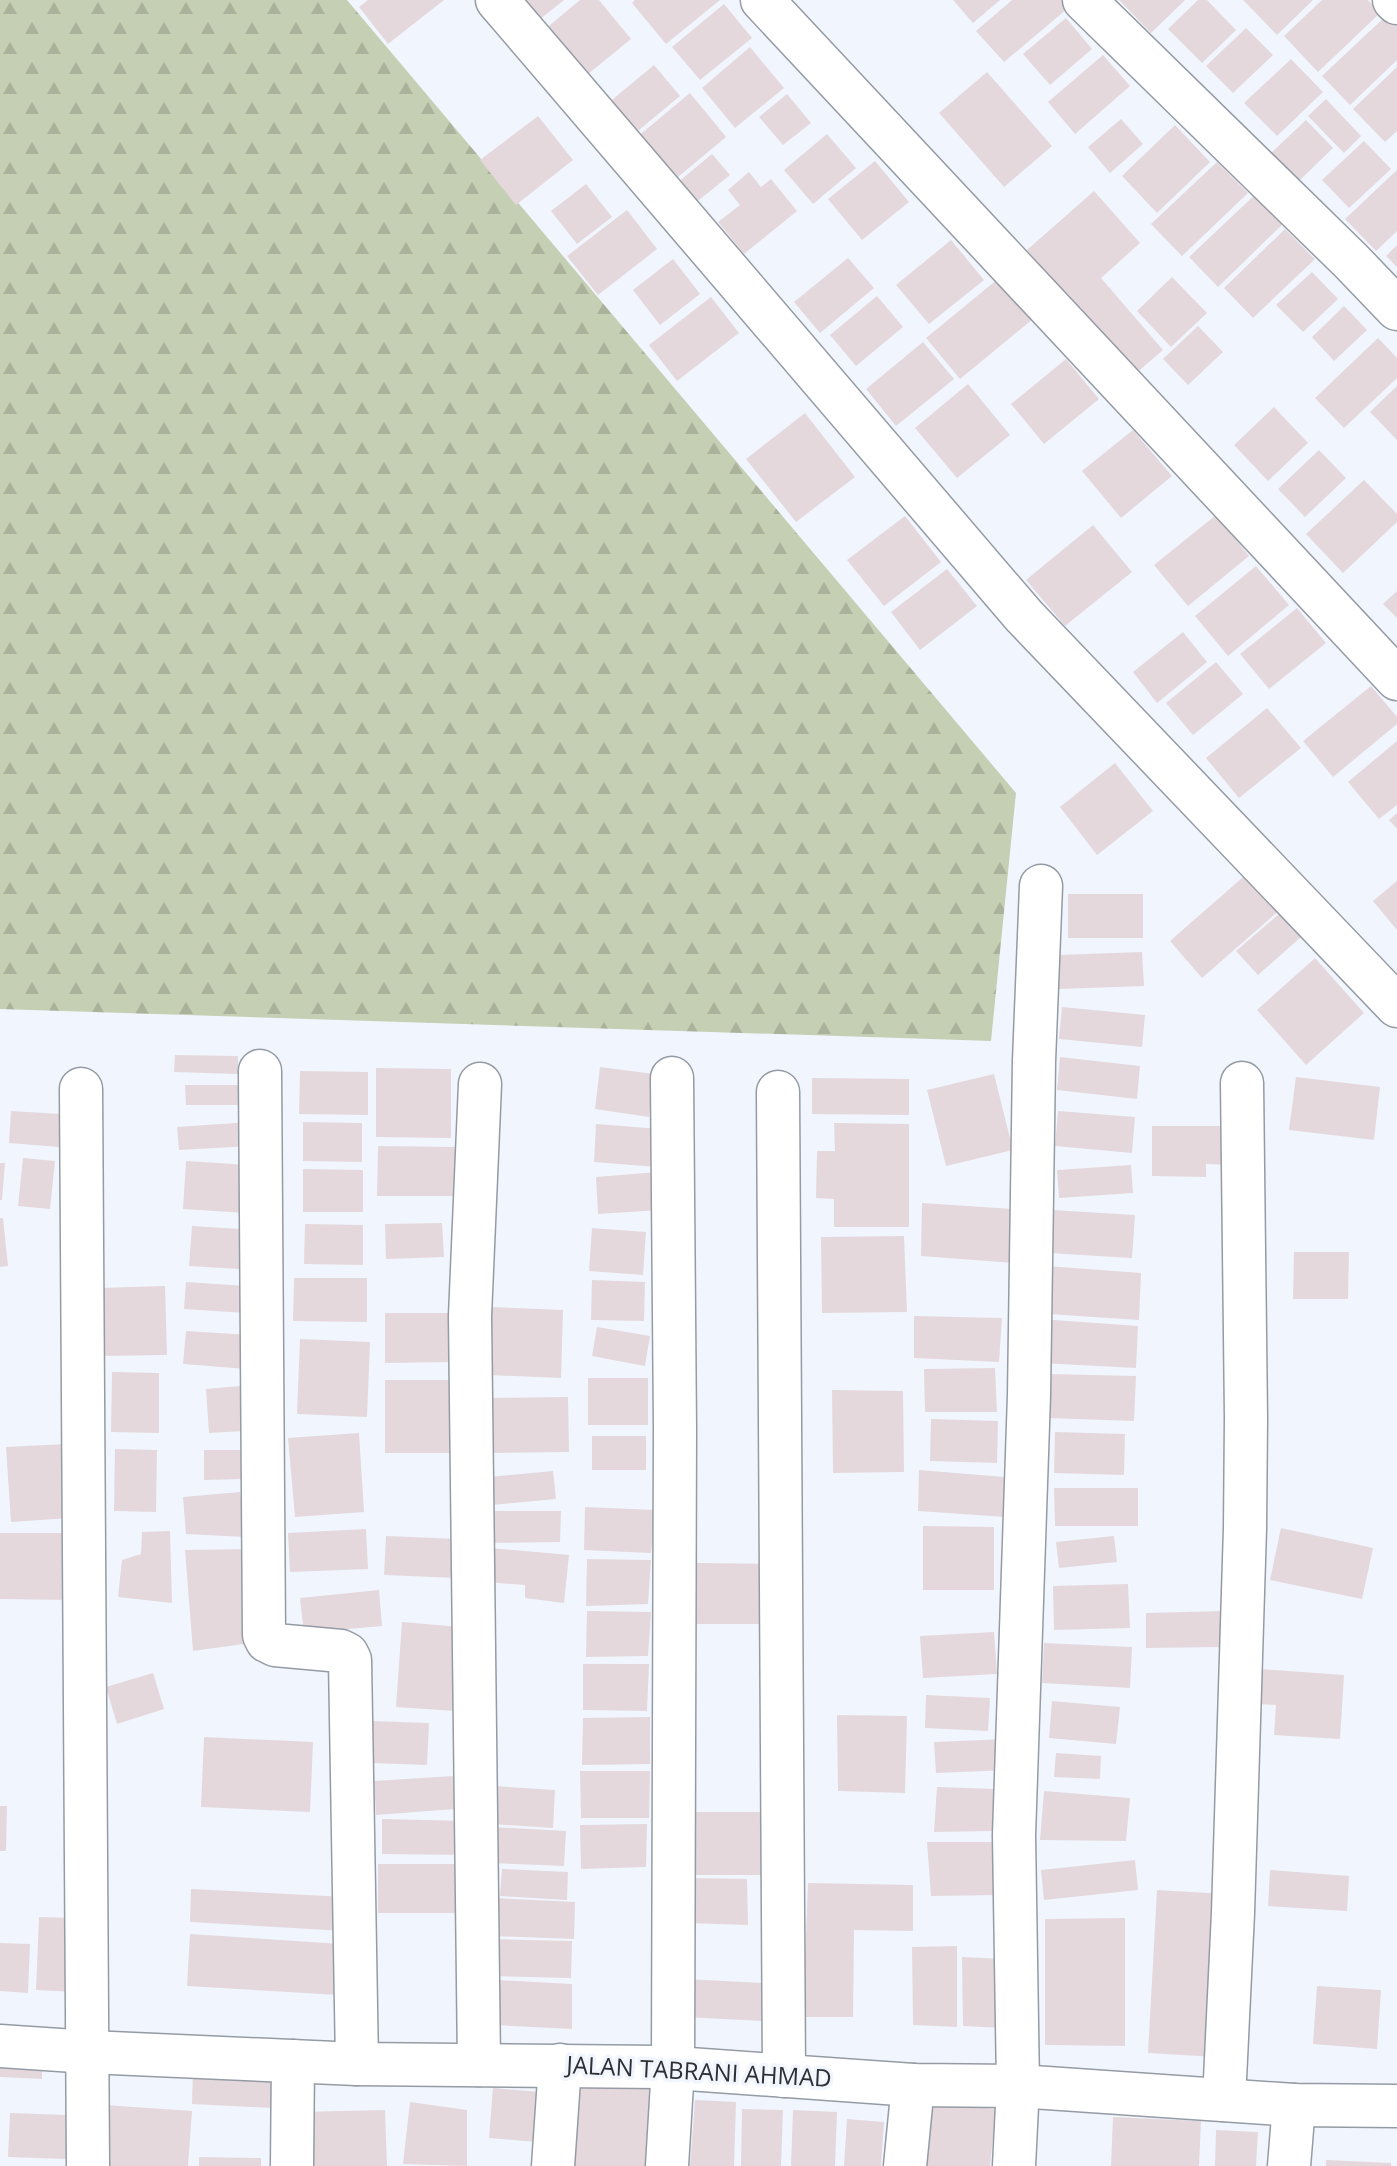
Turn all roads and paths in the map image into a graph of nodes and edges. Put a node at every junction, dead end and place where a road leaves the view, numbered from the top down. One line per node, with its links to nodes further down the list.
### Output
1 (497, 0): 7 (street)
2 (762, 0): 5 (street)
3 (1084, 0): 4 (street)
4 (1397, 309)
5 (1397, 679)
6 (1041, 886): 23 (street)
7 (1397, 1006)
8 (260, 1071): 17 (street)
9 (672, 1078): 20 (street)
10 (1242, 1083): 24 (street)
11 (480, 1084): 18 (street)
12 (81, 1089): 15 (street)
13 (778, 1092): 21 (street)
14 (0, 2046): 15 (street, JALAN TABRANI AHMAD)
15 (89, 2052): 16 (street, JALAN TABRANI AHMAD); 27 (street)
16 (293, 2061): 17 (street, JALAN TABRANI AHMAD); 28 (street)
17 (357, 2064): 18 (street, JALAN TABRANI AHMAD)
18 (479, 2065): 19 (street, JALAN TABRANI AHMAD)
19 (560, 2065): 20 (street, JALAN TABRANI AHMAD); 29 (street)
20 (673, 2067): 21 (street, JALAN TABRANI AHMAD); 30 (street)
21 (784, 2076): 22 (street, JALAN TABRANI AHMAD)
22 (913, 2085): 23 (street, JALAN TABRANI AHMAD); 31 (street)
23 (1018, 2086): 24 (street, JALAN TABRANI AHMAD); 32 (street)
24 (1224, 2100): 25 (street, JALAN TABRANI AHMAD)
25 (1294, 2105): 26 (street, JALAN TABRANI AHMAD); 33 (street)
26 (1397, 2106)
27 (88, 2166)
28 (292, 2166)
29 (553, 2166)
30 (667, 2166)
31 (905, 2166)
32 (1014, 2166)
33 (1289, 2166)

